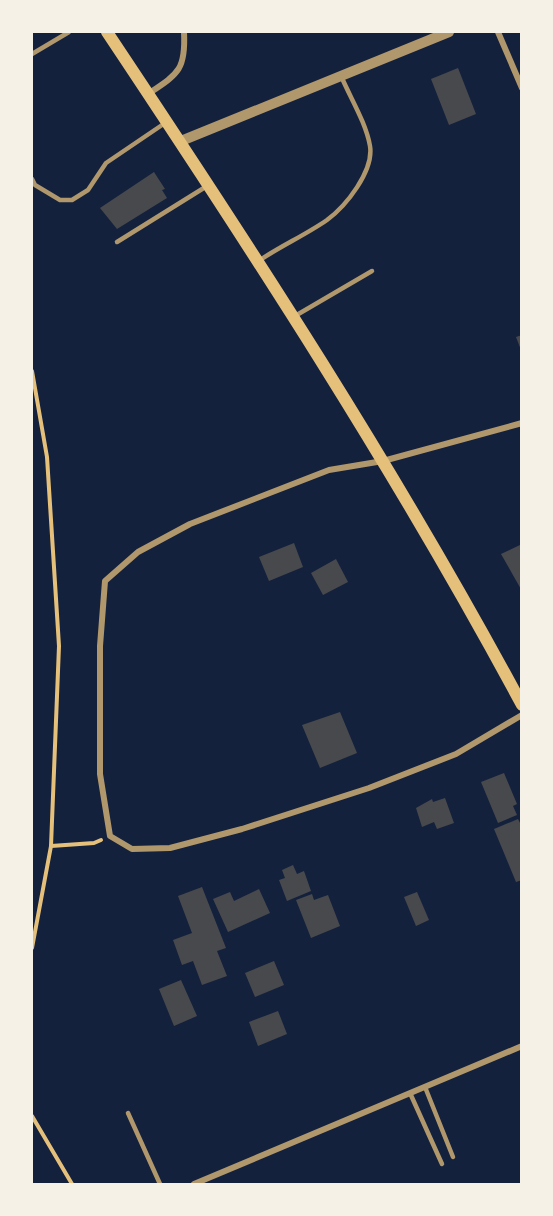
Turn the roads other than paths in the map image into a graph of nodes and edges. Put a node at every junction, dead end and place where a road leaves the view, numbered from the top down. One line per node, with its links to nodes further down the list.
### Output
1 (69, 32): 6 (lane)
2 (107, 32): 9 (main road)
3 (184, 32): 9 (street)
4 (449, 32): 7 (street)
5 (498, 32): 8 (street)
6 (32, 54)
7 (341, 75): 11 (street); 15 (lane)
8 (522, 88)
9 (148, 94): 10 (main road)
10 (168, 122): 11 (main road); 12 (lane)
11 (181, 141): 13 (main road)
12 (32, 179)
13 (209, 185): 14 (lane); 15 (main road)
14 (117, 242)
15 (257, 261): 17 (main road)
16 (372, 271): 17 (lane)
17 (292, 317): 19 (main road)
18 (522, 423): 19 (street)
19 (383, 461): 20 (main road); 21 (street)
20 (522, 705)
21 (522, 715)
22 (522, 1046): 23 (street)
23 (425, 1087): 24 (street); 26 (lane)
24 (410, 1093): 27 (lane); 29 (street)
25 (128, 1113): 28 (lane)
26 (453, 1156)
27 (442, 1164)
28 (160, 1185)
29 (194, 1185)

